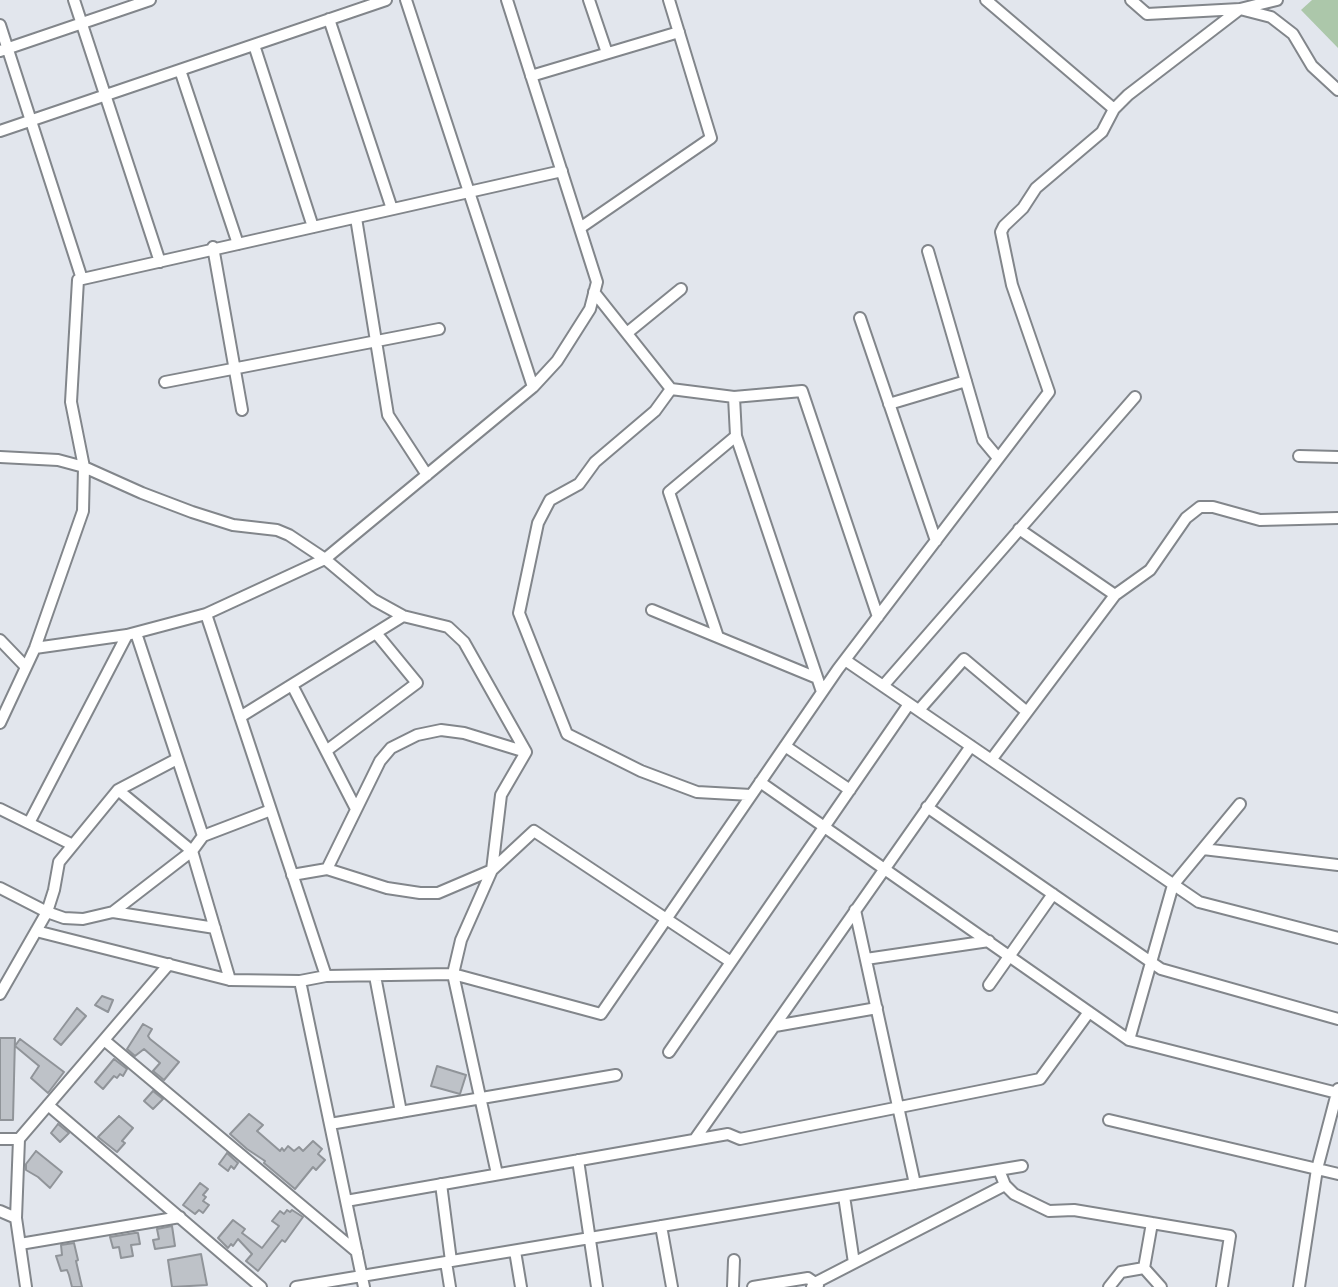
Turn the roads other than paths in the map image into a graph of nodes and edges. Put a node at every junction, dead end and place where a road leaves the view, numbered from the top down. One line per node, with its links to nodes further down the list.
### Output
1 (74, 0): 13 (street)
2 (150, 0): 13 (street)
3 (386, 0): 12 (street)
4 (406, 0): 27 (street)
5 (507, 0): 20 (street)
6 (589, 0): 18 (street)
7 (669, 0): 15 (street)
8 (986, 0): 23 (street)
9 (1131, 0): 11 (street)
10 (1277, 0): 11 (street)
11 (1240, 9): 21 (street); 23 (street)
12 (329, 19): 16 (street); 28 (street)
13 (82, 23): 17 (street); 22 (street)
14 (0, 25): 17 (street)
15 (679, 32): 18 (street); 31 (street)
16 (254, 45): 19 (street); 30 (street)
17 (4, 50): 24 (street)
18 (607, 53): 20 (street)
19 (180, 70): 22 (street); 32 (street)
20 (531, 76): 26 (street)
21 (1338, 90)
22 (106, 95): 24 (street); 35 (street)
23 (1114, 109): 56 (street)
24 (31, 120): 25 (street); 36 (street)
25 (0, 131)
26 (562, 172): 27 (street); 31 (street)
27 (469, 192): 28 (street); 46 (street)
28 (392, 209): 29 (street)
29 (356, 218): 30 (street); 42 (street)
30 (313, 227): 32 (street)
31 (580, 228): 38 (street)
32 (238, 244): 33 (street)
33 (213, 248): 35 (street); 43 (street)
34 (928, 251): 44 (street)
35 (160, 262): 36 (street)
36 (82, 279): 57 (street)
37 (681, 289): 41 (street)
38 (594, 292): 41 (street); 46 (street)
39 (860, 318): 50 (street)
40 (439, 330): 42 (street)
41 (627, 333): 47 (street)
42 (376, 341): 43 (street); 58 (street)
43 (235, 368): 45 (street); 51 (street)
44 (966, 381): 50 (street); 56 (street)
45 (165, 382)
46 (533, 387): 58 (street)
47 (671, 388): 48 (street); 92 (street)
48 (734, 397): 52 (street); 67 (street)
49 (1135, 397): 60 (street)
50 (889, 404): 61 (street)
51 (242, 410)
52 (736, 436): 70 (street); 75 (street)
53 (1299, 456): 55 (street)
54 (0, 457): 57 (street)
55 (1338, 457)
56 (998, 458): 61 (street)
57 (84, 467): 62 (street); 72 (street)
58 (427, 475): 62 (street)
59 (1338, 518): 63 (street)
60 (1019, 529): 63 (street); 77 (street)
61 (936, 541): 67 (street)
62 (325, 559): 65 (street); 66 (street)
63 (1115, 595): 80 (street)
64 (652, 610): 70 (street)
65 (206, 614): 69 (street); 81 (street)
66 (403, 616): 68 (street); 86 (street)
67 (878, 617): 73 (street)
68 (376, 633): 76 (street); 85 (street)
69 (131, 634): 72 (street); 87 (street); 98 (street)
70 (718, 637): 75 (street)
71 (0, 640): 74 (street)
72 (35, 648): 74 (street)
73 (845, 660): 77 (street); 78 (street)
74 (26, 667): 82 (street)
75 (817, 678): 78 (street)
76 (292, 685): 81 (street); 85 (street)
77 (883, 686): 79 (street)
78 (822, 692): 83 (street)
79 (914, 707): 80 (street); 84 (street); 91 (street)
80 (1027, 712): 88 (street)
81 (240, 717): 97 (street)
82 (1, 718)
83 (785, 746): 89 (street); 91 (street)
84 (971, 746): 88 (street); 94 (street)
85 (326, 751): 96 (street)
86 (526, 752): 96 (street); 107 (street)
87 (177, 759): 90 (street); 100 (street)
88 (991, 760): 109 (street)
89 (760, 782): 92 (street); 99 (street)
90 (118, 790): 101 (street); 103 (street)
91 (850, 790): 99 (street)
92 (751, 795): 115 (street)
93 (1240, 804): 102 (street)
94 (927, 807): 106 (street); 111 (street)
95 (0, 809): 98 (street)
96 (356, 809): 105 (street)
97 (271, 810): 100 (street); 108 (street)
98 (29, 823): 101 (street)
99 (825, 827): 106 (street); 122 (street)
100 (203, 836): 103 (street)
101 (73, 845): 113 (street)
102 (1203, 849): 104 (street); 109 (street)
103 (192, 850): 114 (street); 116 (street)
104 (1338, 865)
105 (327, 869): 107 (street); 108 (street)
106 (885, 869): 112 (street); 119 (street)
107 (492, 870): 115 (street); 125 (street)
108 (292, 875): 126 (street)
109 (1173, 885): 118 (street); 123 (street)
110 (0, 888): 113 (street)
111 (1053, 894): 120 (street); 123 (street)
112 (855, 911): 121 (street); 136 (street)
113 (47, 912): 114 (street); 117 (street)
114 (113, 912): 116 (street)
115 (666, 919): 122 (street); 125 (street)
116 (215, 928): 129 (street)
117 (36, 931): 124 (street); 128 (street)
118 (1338, 938)
119 (989, 942): 120 (street); 121 (street)
120 (1010, 956): 131 (street); 134 (street)
121 (866, 959): 133 (street)
122 (731, 962): 139 (street)
123 (1151, 962): 135 (street); 138 (street)
124 (169, 964): 129 (street); 137 (street)
125 (453, 974): 127 (street); 142 (street)
126 (326, 976): 127 (street); 130 (street)
127 (375, 976): 145 (street)
128 (3, 977): 132 (street)
129 (230, 980): 130 (street)
130 (300, 981): 147 (street)
131 (989, 985)
132 (0, 994)
133 (877, 1007): 136 (street); 144 (street)
134 (1089, 1012): 138 (street); 144 (street)
135 (1338, 1019)
136 (775, 1026): 150 (street)
137 (104, 1040): 143 (street); 170 (street)
138 (1129, 1040): 141 (street)
139 (669, 1052)
140 (616, 1075): 142 (street)
141 (1337, 1091): 153 (street)
142 (480, 1098): 145 (street); 155 (street)
143 (48, 1105): 149 (street); 163 (street)
144 (899, 1108): 150 (street); 158 (street)
145 (401, 1112): 147 (street)
146 (1110, 1120): 153 (street)
147 (330, 1124): 161 (street)
148 (0, 1139): 149 (street)
149 (19, 1139): 164 (street)
150 (695, 1139): 151 (street)
151 (578, 1160): 155 (street); 167 (street)
152 (1022, 1166): 154 (street)
153 (1317, 1169): 156 (street); 189 (street)
154 (999, 1170): 158 (street); 159 (street)
155 (497, 1174): 157 (street)
156 (1338, 1174)
157 (441, 1184): 161 (street); 172 (street)
158 (915, 1184): 160 (street)
159 (1004, 1185): 165 (street); 173 (street)
160 (844, 1196): 166 (street); 173 (street)
161 (346, 1201): 170 (street)
162 (0, 1211): 164 (street)
163 (180, 1217): 168 (street); 178 (street)
164 (16, 1218): 168 (street)
165 (1152, 1223): 174 (street); 188 (street)
166 (661, 1226): 167 (street); 183 (street)
167 (590, 1238): 169 (street); 182 (street)
168 (20, 1244): 177 (street)
169 (515, 1251): 172 (street); 181 (street)
170 (357, 1252): 175 (street)
171 (734, 1260): 184 (street)
172 (448, 1262): 175 (street); 180 (street)
173 (855, 1262): 176 (street)
174 (1144, 1268): 186 (street); 187 (street)
175 (363, 1282): 179 (street)
176 (816, 1286): 185 (street)
177 (26, 1287)
178 (261, 1287)
179 (296, 1287)
180 (450, 1287)
181 (521, 1287)
182 (597, 1287)
183 (672, 1287)
184 (733, 1287)
185 (752, 1287)
186 (1109, 1287)
187 (1161, 1287)
188 (1222, 1287)
189 (1299, 1287)

